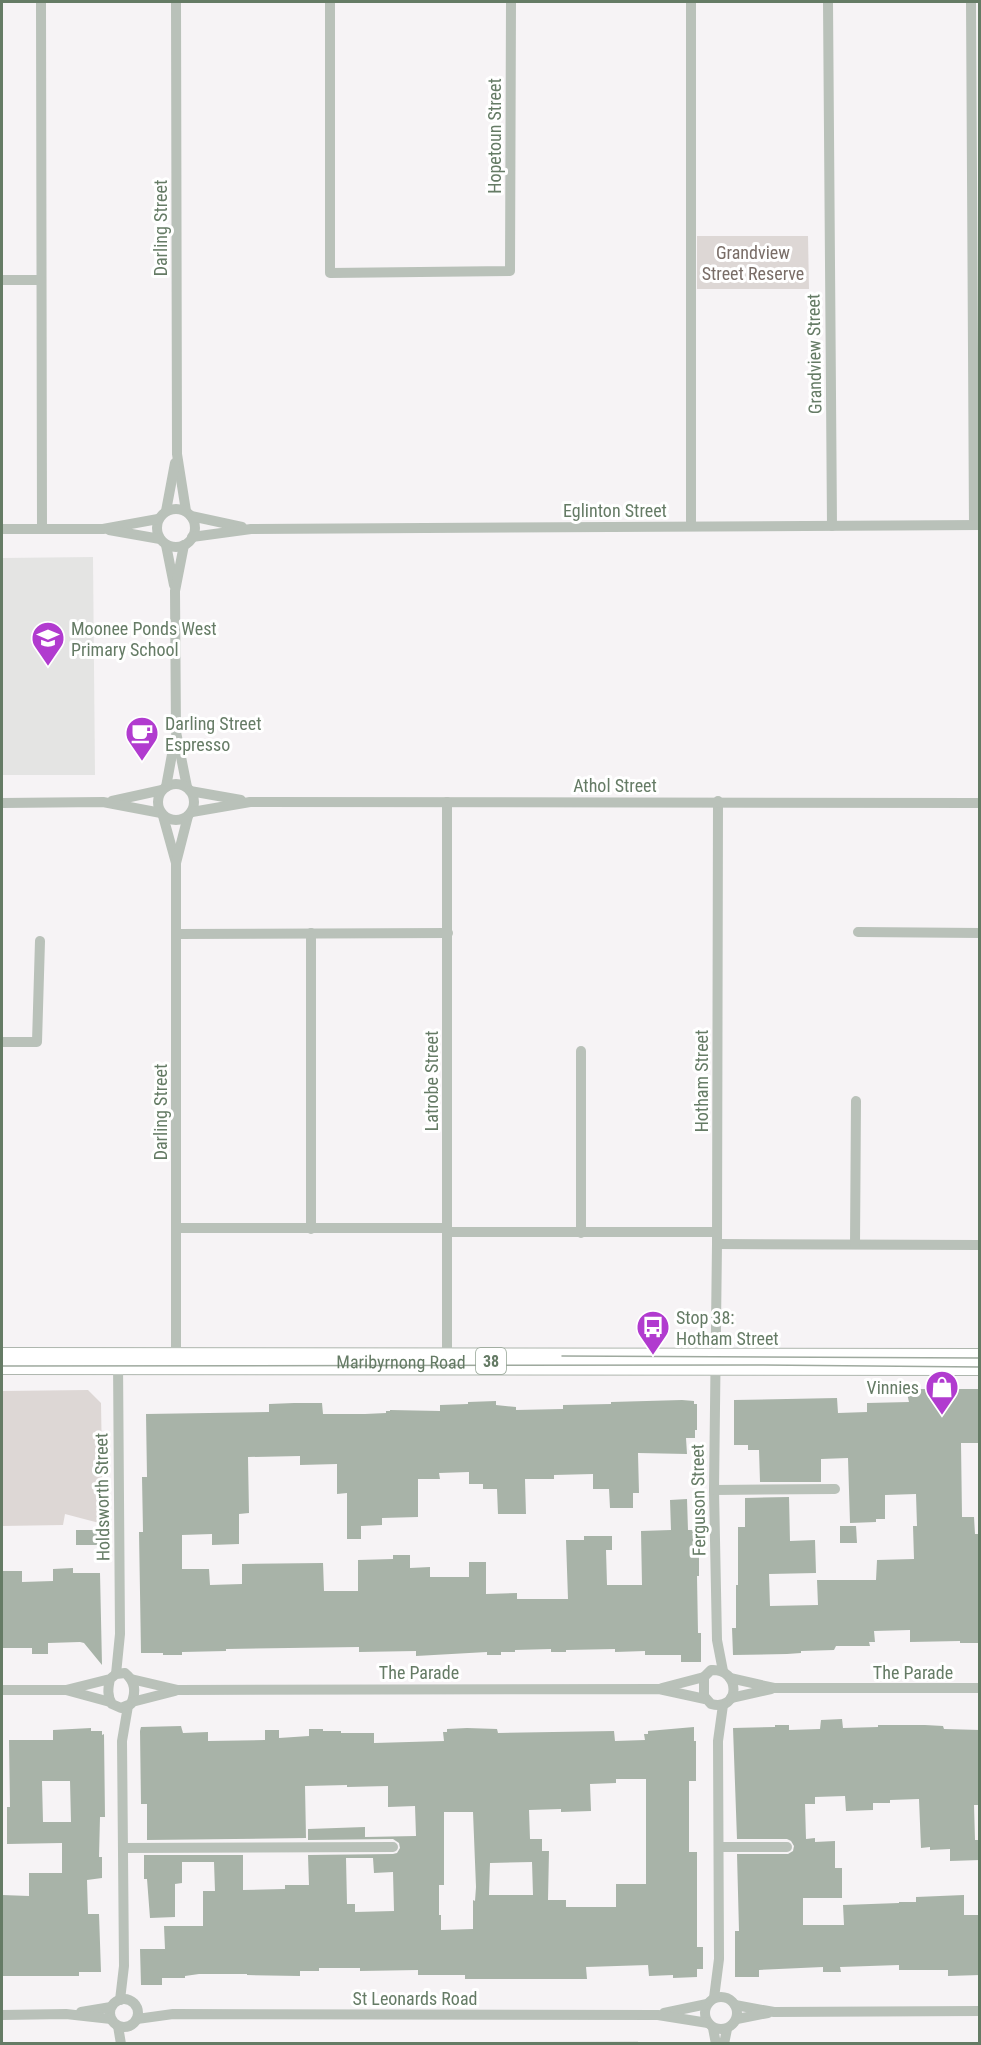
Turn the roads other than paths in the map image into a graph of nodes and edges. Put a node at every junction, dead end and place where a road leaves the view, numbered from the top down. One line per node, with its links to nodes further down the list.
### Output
1 (41, 2): 9 (street)
2 (176, 2): 10 (street, Darling Street)
3 (330, 2): 4 (street, Hopetoun Street)
4 (511, 2)
5 (692, 2): 16 (street)
6 (828, 2): 14 (street, Grandview Street)
7 (971, 2): 15 (street)
8 (2, 279): 9 (street)
9 (40, 280): 19 (street)
10 (177, 454): 11 (street, Darling Street); 12 (street, Darling Street)
11 (166, 511): 12 (street); 13 (street)
12 (189, 514): 20 (street, Eglinton Street); 21 (street)
13 (158, 519): 17 (street); 22 (street)
14 (832, 525): 15 (street, Eglinton Street); 16 (street, Eglinton Street)
15 (977, 525)
16 (691, 526): 20 (street, Eglinton Street)
17 (103, 528): 19 (street); 22 (street)
18 (2, 529): 19 (street)
19 (42, 529)
20 (252, 529): 21 (street, Eglinton Street)
21 (188, 541): 22 (street); 23 (street)
22 (163, 542): 23 (street)
23 (176, 591): 24 (street)
24 (176, 732): 25 (street); 26 (street)
25 (164, 789): 26 (street); 28 (street); 33 (street)
26 (189, 789): 29 (street, Athol Street); 34 (street)
27 (718, 801): 30 (street, Athol Street); 32 (street, Athol Street); 49 (street, Hotham Street)
28 (103, 802): 31 (street); 33 (street)
29 (250, 802): 30 (street, Athol Street); 34 (street, Athol Street)
30 (447, 802): 38 (street, Latrobe Street)
31 (2, 803)
32 (980, 803)
33 (162, 814): 34 (street); 35 (street, Darling Street)
34 (190, 814): 35 (street, Darling Street)
35 (176, 863): 40 (street, Darling Street)
36 (858, 932): 39 (street)
37 (311, 933): 38 (street); 40 (street); 46 (street)
38 (448, 933): 47 (street, Latrobe Street)
39 (980, 933)
40 (177, 934): 45 (street, Darling Street)
41 (40, 941): 42 (street)
42 (2, 1042)
43 (581, 1051): 48 (street)
44 (856, 1101): 50 (street)
45 (176, 1228): 46 (street); 54 (street, Darling Street)
46 (311, 1229): 47 (street)
47 (447, 1230): 48 (street); 55 (street, Latrobe Street)
48 (581, 1233): 49 (street)
49 (717, 1238): 50 (street); 56 (street, Hotham Street)
50 (855, 1244): 51 (street)
51 (980, 1245)
52 (2, 1361): 53 (main road, Maribyrnong Road / 38)
53 (118, 1361): 54 (main road, Maribyrnong Road / 38); 63 (street, Holdsworth Street)
54 (176, 1361): 55 (main road, Maribyrnong Road / 38)
55 (447, 1361): 56 (main road, Maribyrnong Road / 38)
56 (715, 1361): 57 (main road, Maribyrnong Road / 38); 59 (street, Ferguson Street)
57 (980, 1362)
58 (835, 1489): 59 (street)
59 (714, 1490): 60 (street, Ferguson Street)
60 (717, 1640): 61 (street, Ferguson Street); 62 (street, Ferguson Street)
61 (708, 1674): 62 (street); 66 (street, The Parade); 70 (street)
62 (727, 1674): 64 (street, The Parade); 71 (street)
63 (121, 1677): 68 (street, The Parade); 69 (street, The Parade); 72 (street); 73 (street)
64 (774, 1688): 65 (street, The Parade); 71 (street, The Parade)
65 (980, 1688)
66 (659, 1689): 69 (street, The Parade); 70 (street, The Parade)
67 (2, 1690): 68 (street, The Parade)
68 (66, 1690): 72 (street, The Parade)
69 (178, 1690): 73 (street, The Parade)
70 (708, 1701): 71 (street); 75 (street)
71 (727, 1702): 75 (street)
72 (113, 1704): 73 (street); 74 (street)
73 (130, 1704): 74 (street)
74 (122, 1741): 79 (street)
75 (718, 1741): 77 (street)
76 (393, 1847): 79 (street)
77 (719, 1847): 78 (street); 80 (street)
78 (787, 1847)
79 (123, 1848): 83 (street)
80 (719, 1959): 81 (street); 82 (street)
81 (710, 2001): 82 (street); 89 (street, St Leonards Road); 92 (street)
82 (730, 2001): 85 (street); 90 (street)
83 (125, 2003): 86 (street, St Leonards Road); 87 (street, St Leonards Road); 91 (street); 91 (street)
84 (980, 2011): 85 (street)
85 (774, 2012): 90 (street)
86 (66, 2014): 88 (street, St Leonards Road); 91 (street, St Leonards Road)
87 (172, 2014): 89 (street, St Leonards Road); 91 (street, St Leonards Road)
88 (2, 2015)
89 (658, 2015): 92 (street, St Leonards Road)
90 (737, 2019): 93 (street)
91 (124, 2023): 94 (street); 95 (street)
92 (710, 2026): 93 (street); 96 (street)
93 (726, 2029): 97 (street)
94 (121, 2043)
95 (127, 2043)
96 (716, 2043)
97 (724, 2043)

